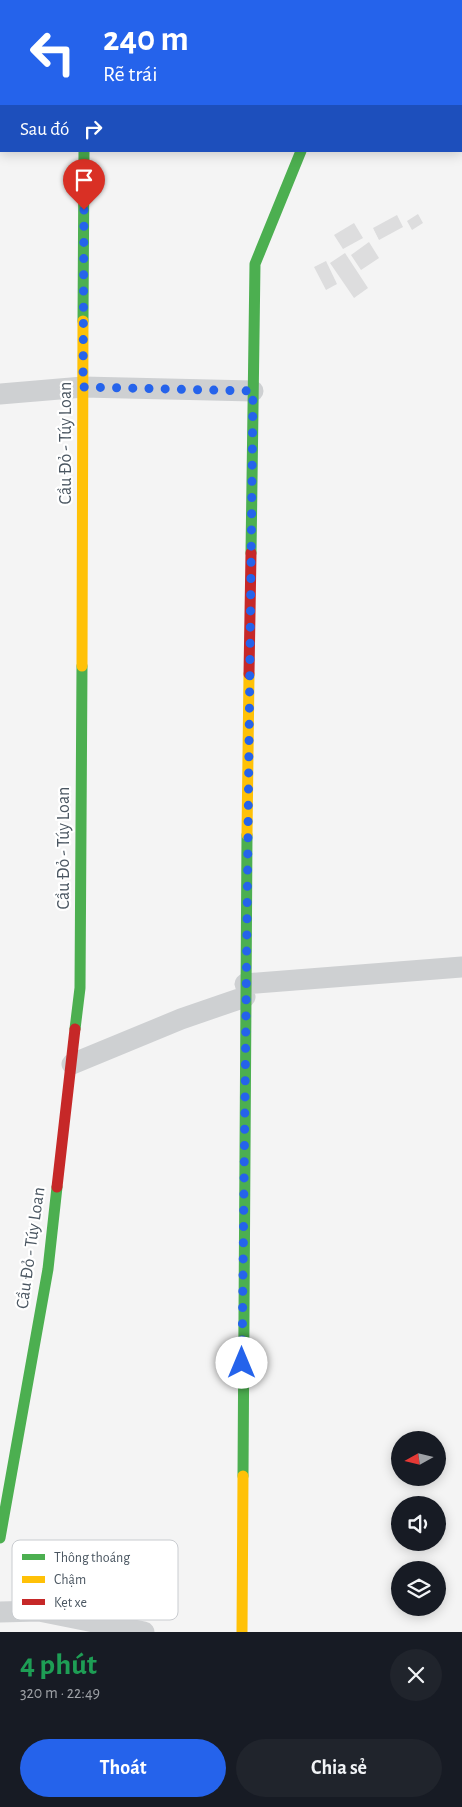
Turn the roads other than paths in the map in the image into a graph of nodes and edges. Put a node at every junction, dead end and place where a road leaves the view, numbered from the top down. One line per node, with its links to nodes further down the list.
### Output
1 (84, 152): 3 (street, Cầu Đỏ - Túy Loan)
2 (301, 152): 4 (street)
3 (83, 387): 4 (street); 5 (street); 8 (street, Cầu Đỏ - Túy Loan)
4 (253, 391): 7 (street)
5 (0, 394)
6 (462, 967): 7 (street)
7 (245, 991): 8 (street); 12 (street)
8 (72, 1064): 9 (street, Cầu Đỏ - Túy Loan)
9 (0, 1538)
10 (84, 1620): 11 (street)
11 (144, 1632)
12 (242, 1632)

